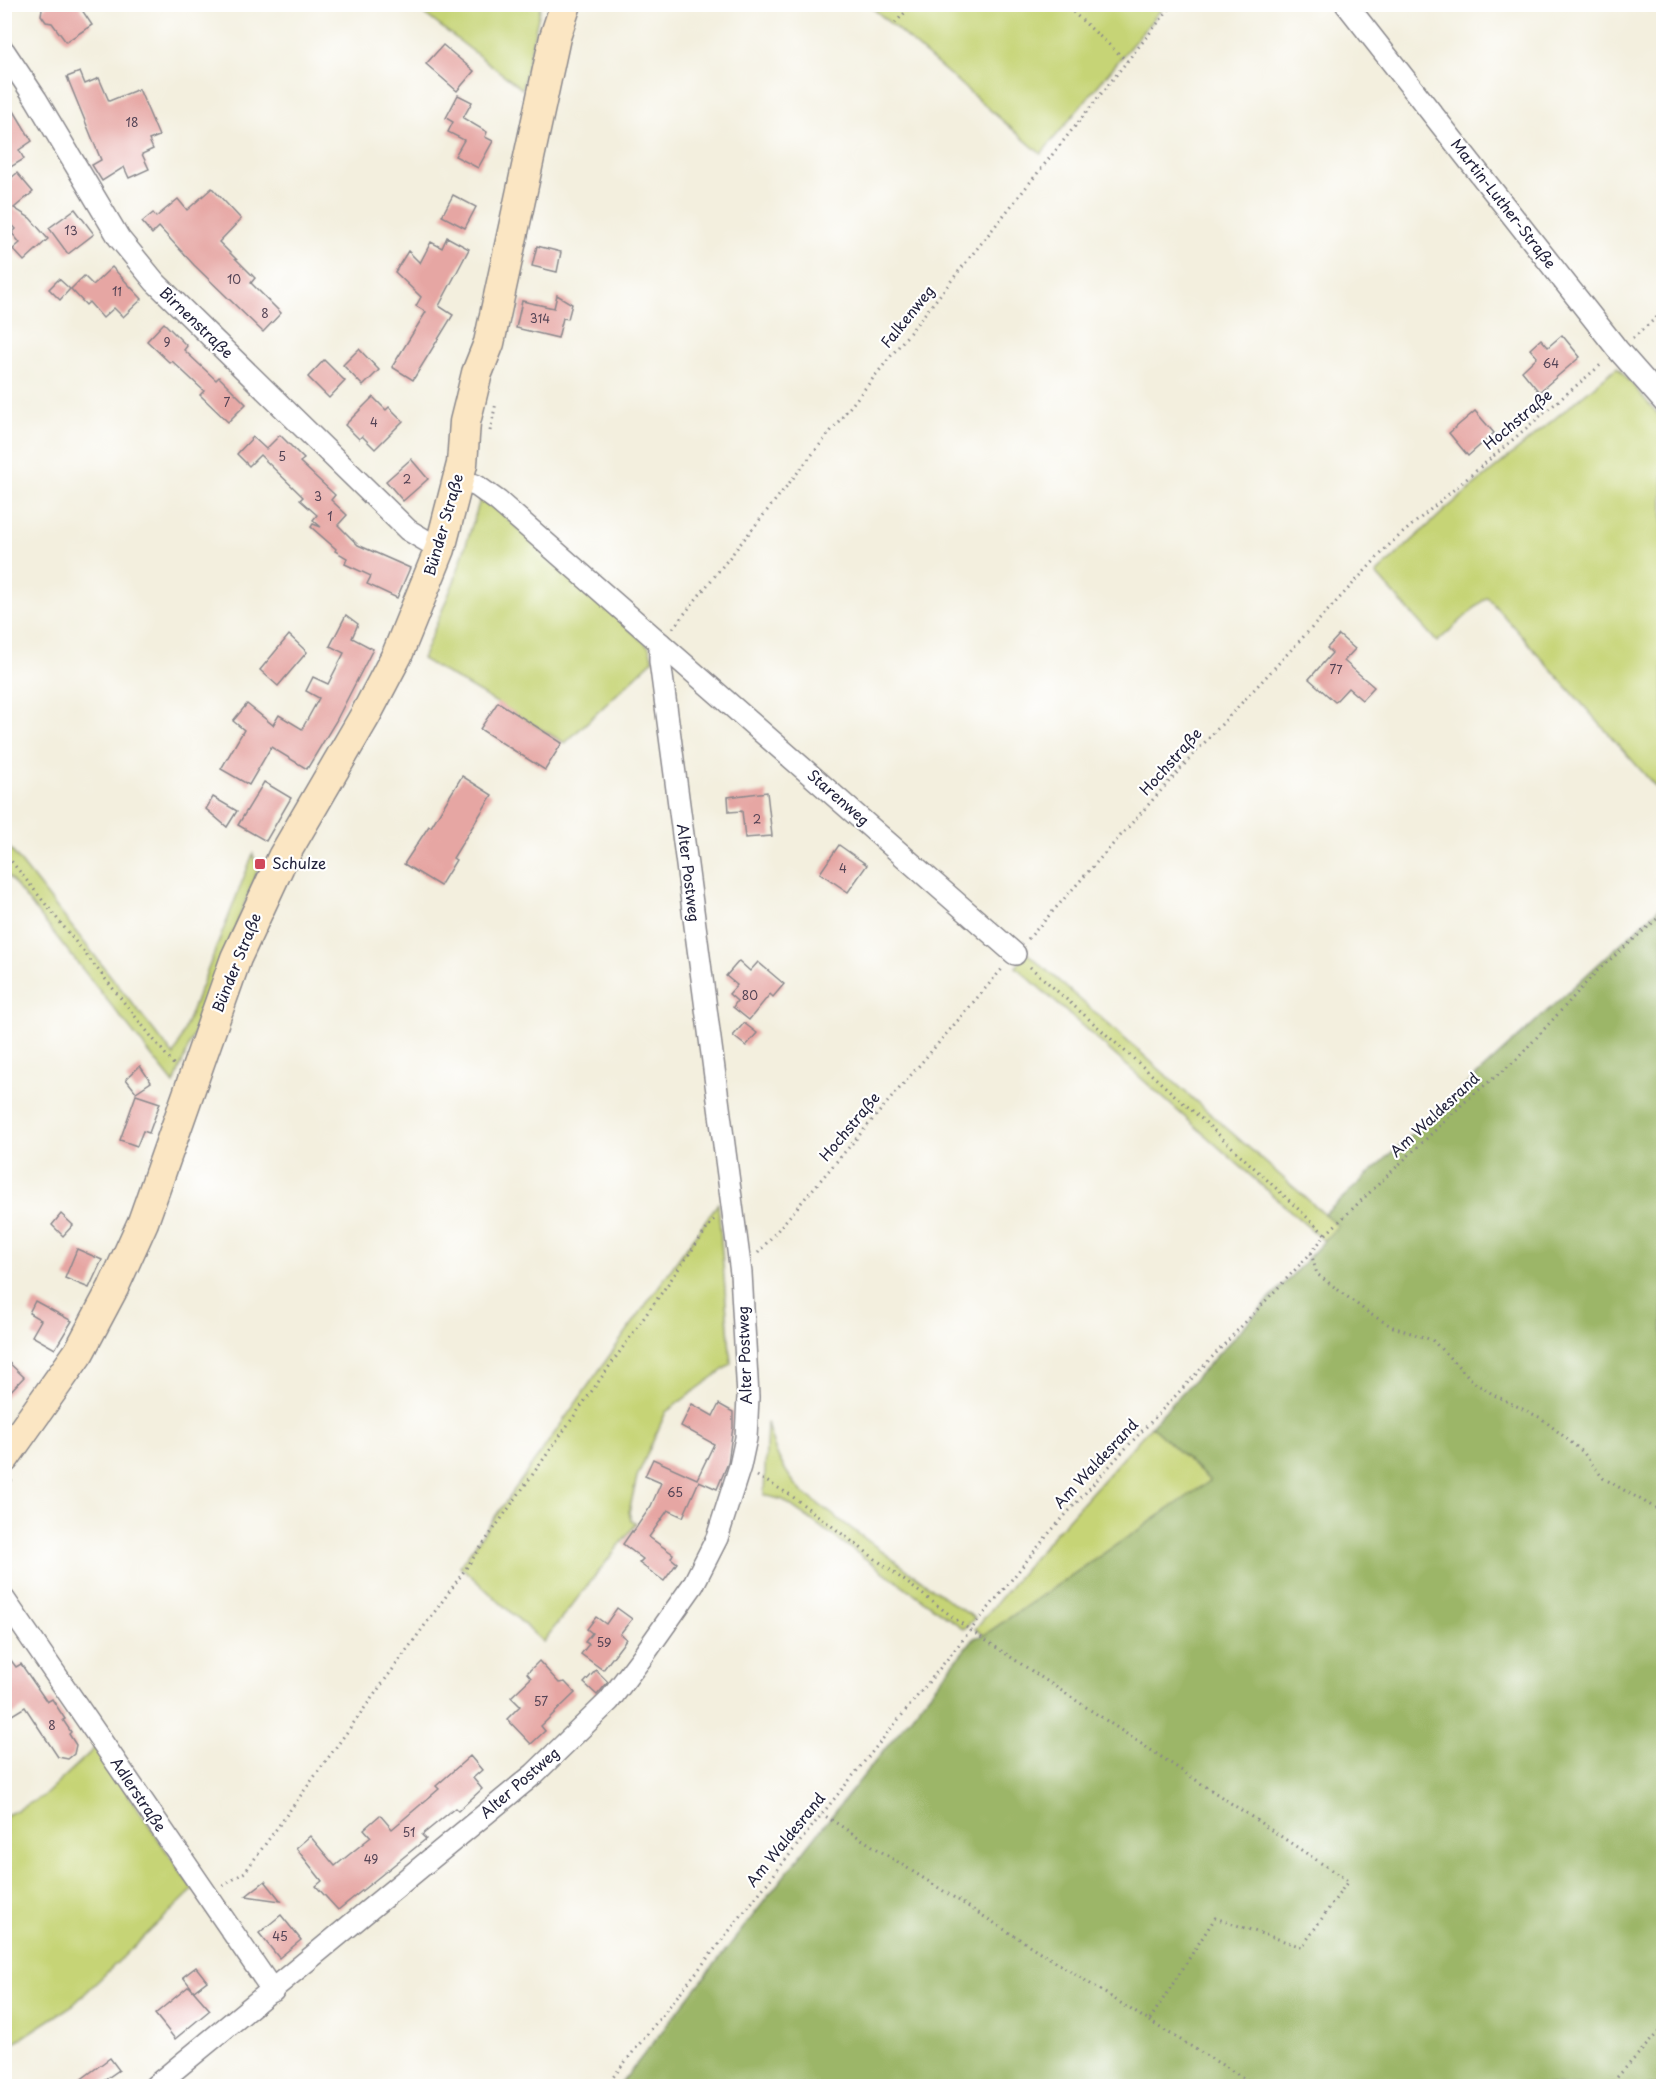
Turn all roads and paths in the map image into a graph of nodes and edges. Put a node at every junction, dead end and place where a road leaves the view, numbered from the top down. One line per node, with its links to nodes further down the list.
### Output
1 (567, 4): 12 (main road, Bünder Straße)
2 (913, 4): 6 (path)
3 (1064, 4): 8 (path)
4 (1346, 4): 10 (street, Martin-Luther-Straße)
5 (1172, 5): 8 (path, Falkenweg)
6 (895, 23)
7 (4, 51): 13 (street, Birnenstraße)
8 (1127, 61): 14 (path, Falkenweg)
9 (1664, 311): 10 (path, Hochstraße)
10 (1618, 350): 11 (street, Martin-Luther-Straße); 17 (path, Hochstraße)
11 (1664, 402)
12 (460, 471): 13 (main road, Bünder Straße); 14 (street)
13 (440, 549): 18 (main road, Bünder Straße)
14 (660, 643): 17 (street, Starenweg); 19 (street, Alter Postweg)
15 (4, 852): 18 (path)
16 (1664, 913): 20 (path, Am Waldesrand)
17 (1015, 954): 20 (path); 22 (path, Hochstraße)
18 (190, 1085): 23 (main road, Bünder Straße)
19 (731, 1195): 22 (street, Alter Postweg); 29 (path)
20 (1326, 1234): 21 (path, Am Waldesrand)
21 (1311, 1253): 25 (path); 27 (path, Am Waldesrand)
22 (741, 1273): 24 (street, Alter Postweg)
23 (4, 1458)
24 (740, 1466): 27 (path); 30 (street, Alter Postweg)
25 (1664, 1513)
26 (4, 1599): 29 (street, Adlerstraße)
27 (970, 1629): 28 (path, Am Waldesrand); 31 (path)
28 (822, 1814): 31 (path); 34 (path, Am Waldesrand)
29 (206, 1894): 30 (street, Adlerstraße)
30 (273, 1991): 33 (street, Alter Postweg)
31 (1149, 2021): 35 (path)
32 (1664, 2026): 36 (path)
33 (155, 2086)
34 (606, 2086)
35 (1257, 2086)
36 (1609, 2086)

